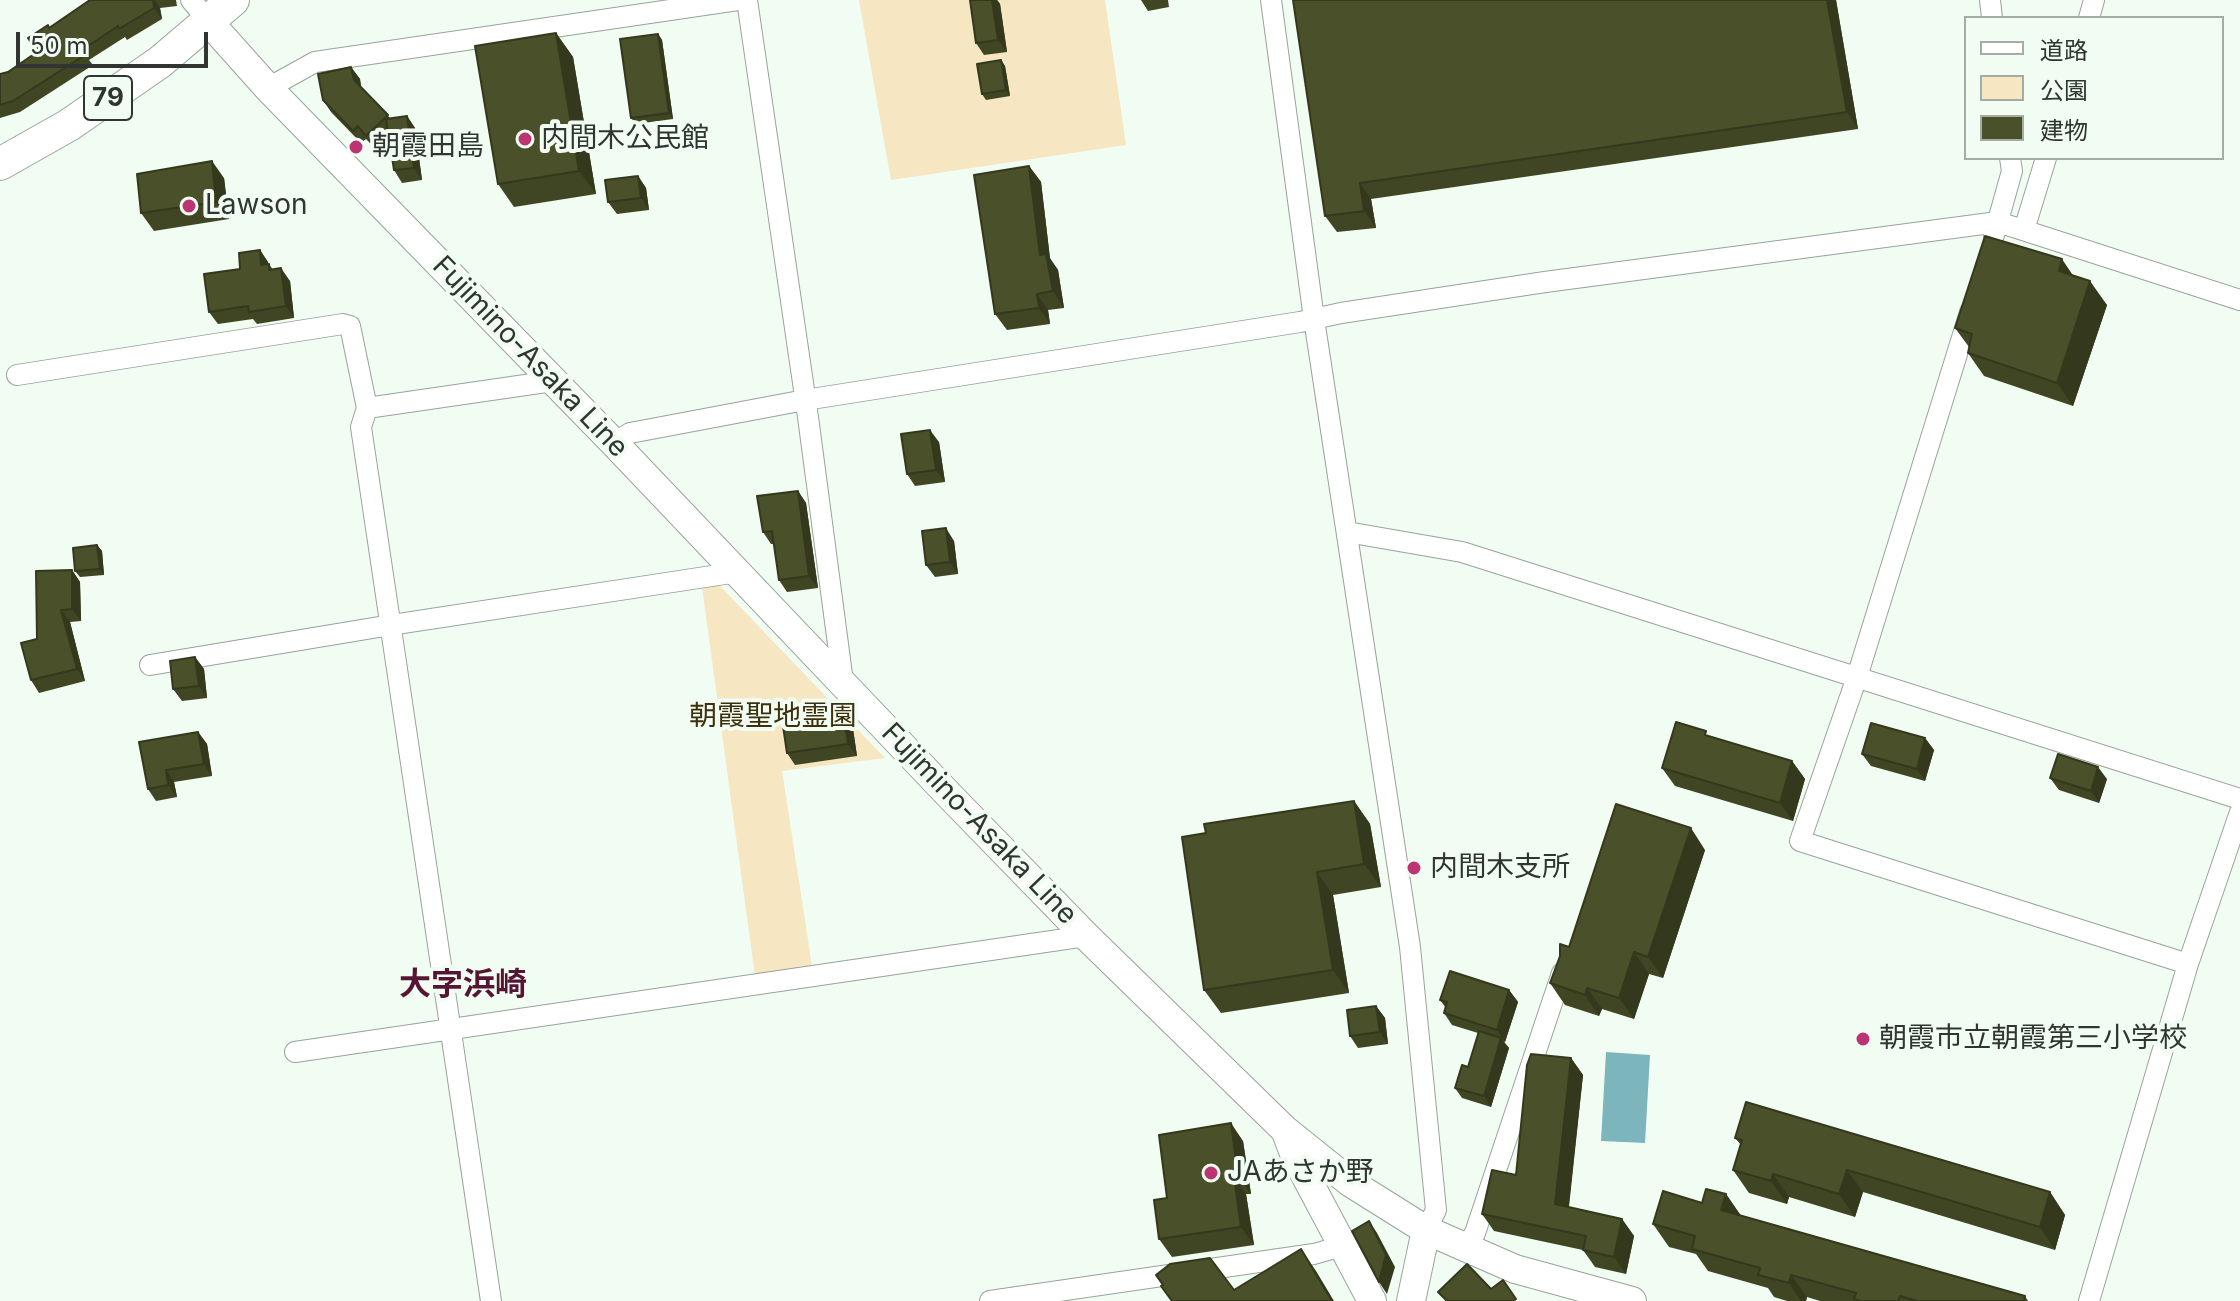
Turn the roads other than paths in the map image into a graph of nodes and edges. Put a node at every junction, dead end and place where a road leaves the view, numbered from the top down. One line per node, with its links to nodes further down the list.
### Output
1 (233, 0): 5 (main road, 79)
2 (738, 0): 6 (street)
3 (747, 0): 18 (street)
4 (1271, 0): 15 (street)
5 (200, 11): 6 (main road, Fujimino-Asaka Line); 9 (main road, 79)
6 (268, 88): 17 (main road, Fujimino-Asaka Line)
7 (2010, 160): 10 (street)
8 (2045, 160): 11 (street)
9 (0, 164)
10 (1998, 222): 11 (street); 12 (street); 15 (street)
11 (2024, 230): 14 (street)
12 (1989, 253)
13 (1975, 298): 25 (street)
14 (2240, 300)
15 (1314, 319): 18 (street); 21 (street)
16 (17, 375): 19 (street)
17 (553, 381): 19 (street); 20 (main road, Fujimino-Asaka Line)
18 (805, 400): 20 (street); 26 (street)
19 (367, 408): 23 (street)
20 (614, 443): 22 (main road, Fujimino-Asaka Line)
21 (1347, 532): 25 (street); 35 (street)
22 (738, 572): 23 (street); 26 (main road, Fujimino-Asaka Line)
23 (391, 625): 24 (street); 32 (street)
24 (150, 665)
25 (1857, 677): 27 (street); 30 (street)
26 (843, 682): 29 (main road, Fujimino-Asaka Line)
27 (2240, 799)
28 (2240, 812): 30 (street)
29 (1086, 936): 32 (street); 34 (main road, Fujimino-Asaka Line)
30 (2188, 964): 43 (street)
31 (1562, 973): 37 (street)
32 (451, 1028): 33 (street); 38 (street)
33 (295, 1052)
34 (1285, 1130): 35 (main road, Fujimino-Asaka Line); 36 (main road)
35 (1426, 1230): 37 (main road, Fujimino-Asaka Line); 41 (main road)
36 (1342, 1246): 39 (street); 40 (main road)
37 (1464, 1249): 42 (main road, Fujimino-Asaka Line)
38 (491, 1301)
39 (990, 1301)
40 (1372, 1301)
41 (1411, 1301)
42 (1632, 1301)
43 (2089, 1301)

